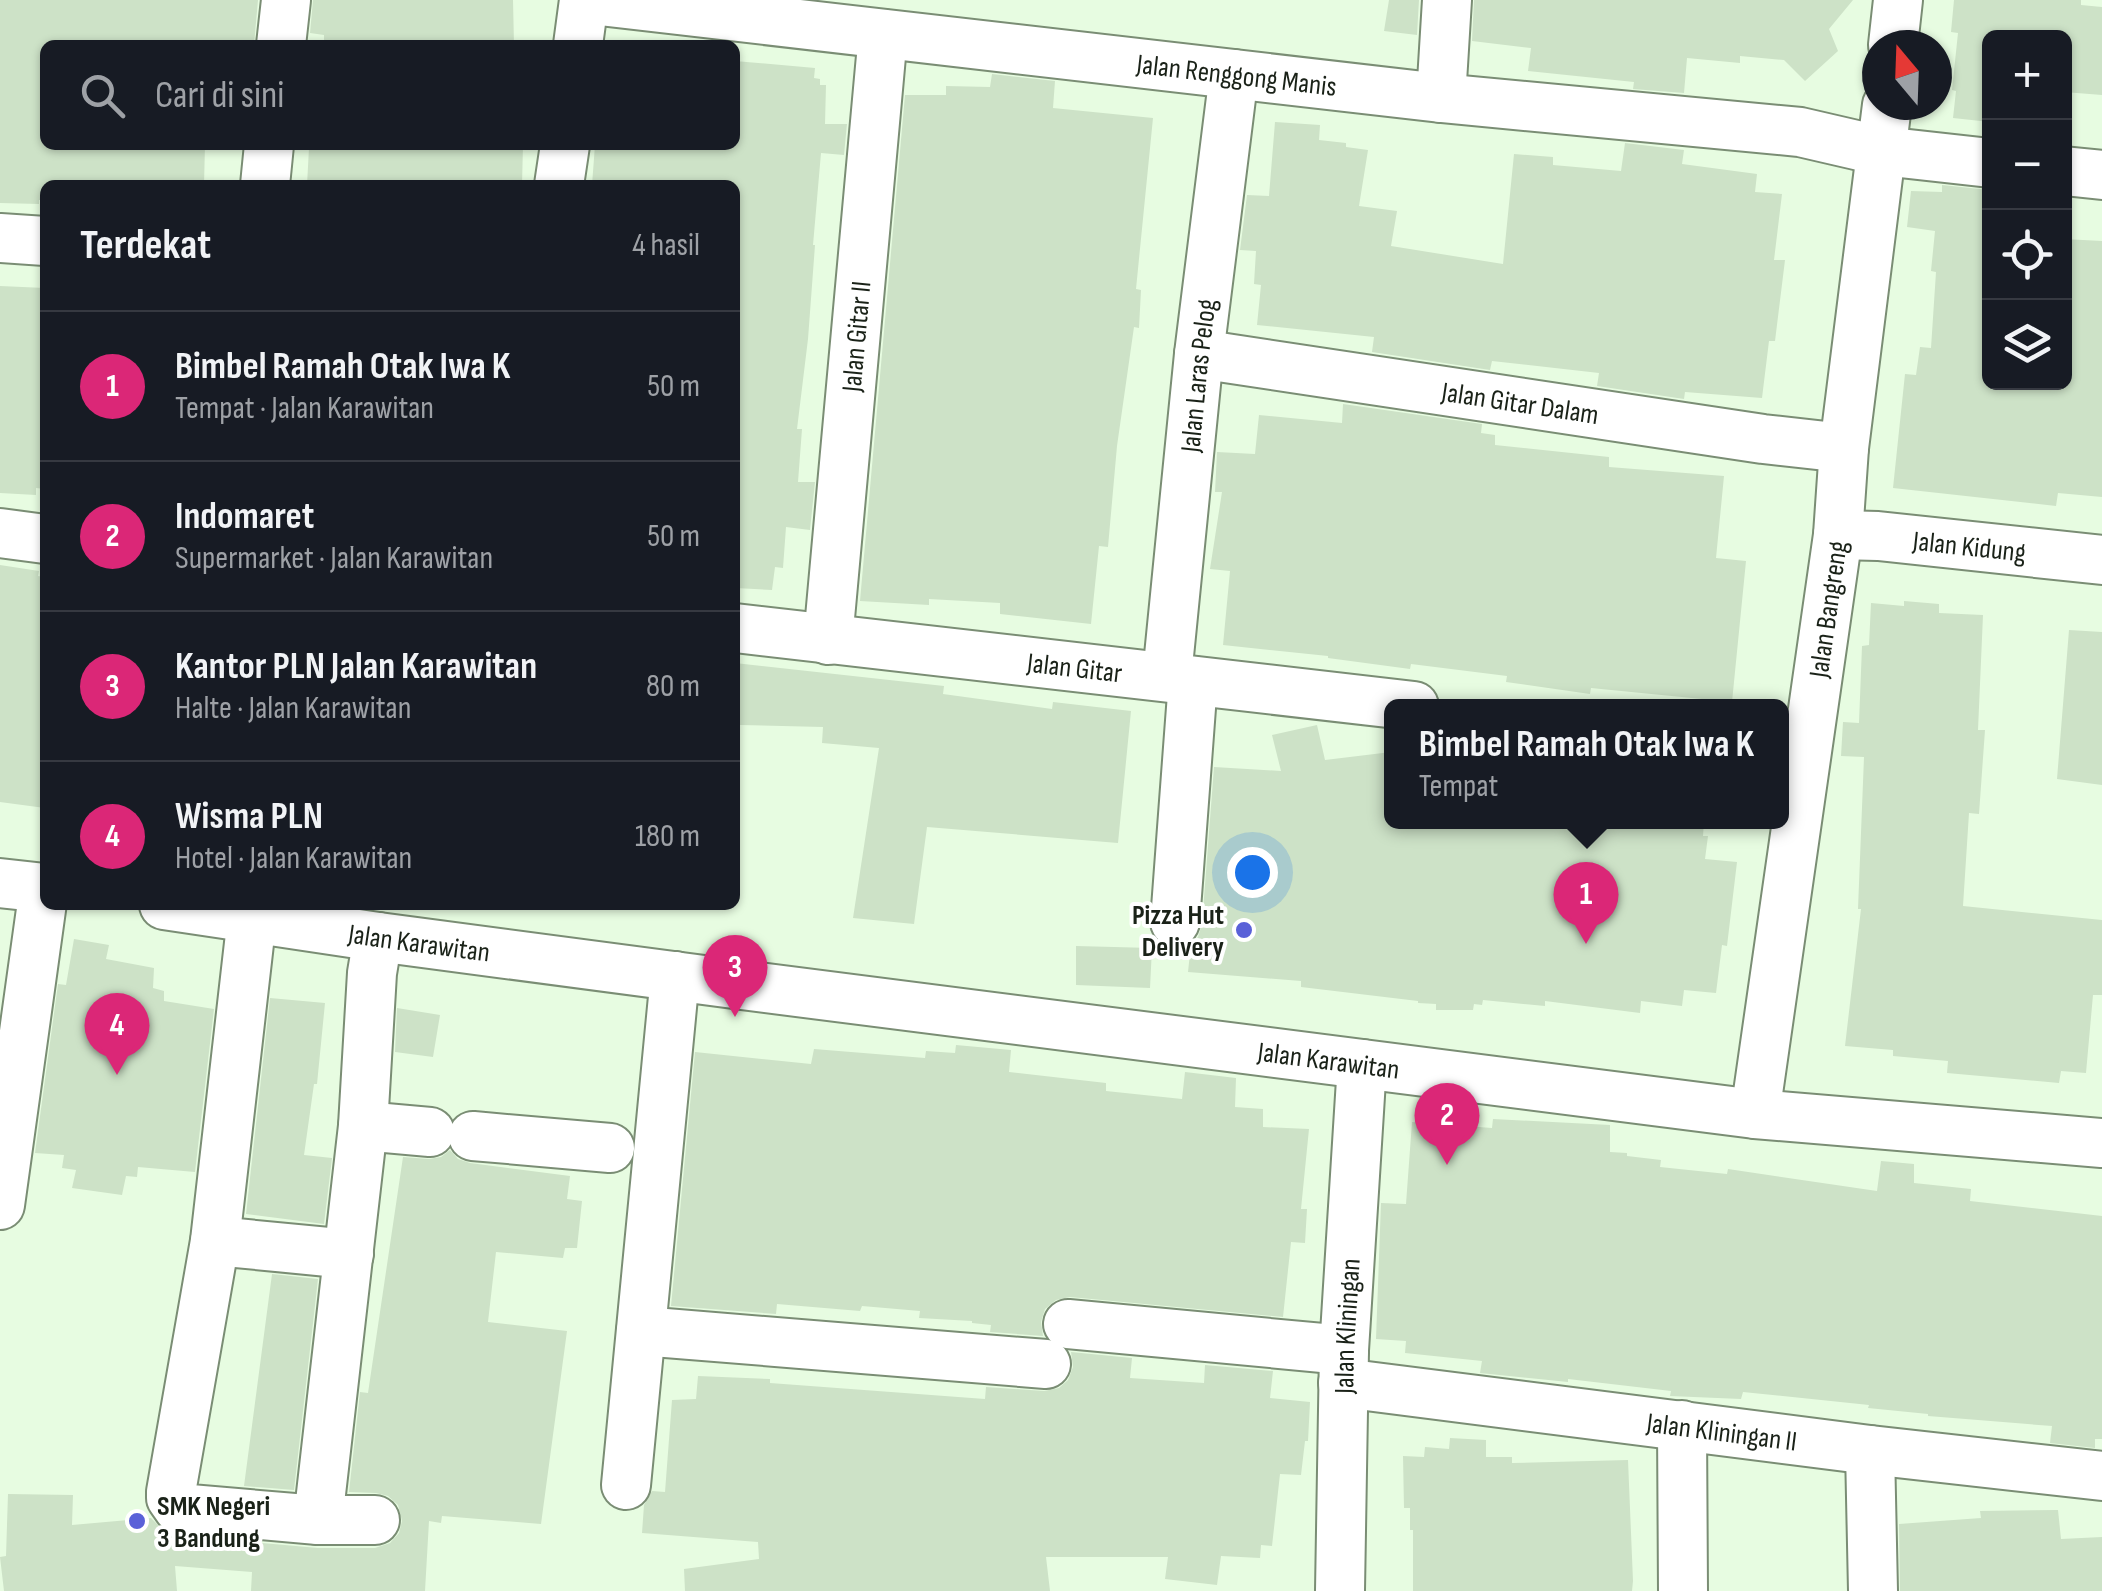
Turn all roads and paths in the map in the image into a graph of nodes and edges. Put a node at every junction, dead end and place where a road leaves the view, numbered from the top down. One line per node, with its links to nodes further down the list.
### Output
1 (286, 0): 7 (street)
2 (588, 0): 6 (street, Jalan Renggong Manis); 8 (street)
3 (1448, 0): 10 (street)
4 (1898, 0): 5 (street)
5 (1895, 30)
6 (883, 34): 9 (street, Jalan Renggong Manis); 28 (street, Jalan Gitar II)
7 (282, 40)
8 (579, 40)
9 (1234, 74): 10 (street, Jalan Renggong Manis); 21 (street, Jalan Laras Pelog)
10 (1441, 98): 11 (street, Jalan Renggong Manis)
11 (1884, 128): 14 (street, Jalan Renggong Manis); 22 (street, Jalan Bangreng)
12 (268, 150): 17 (street)
13 (564, 150): 18 (street)
14 (1982, 160)
15 (2072, 172): 16 (street)
16 (2102, 175)
17 (265, 180)
18 (560, 180)
19 (0, 238): 20 (street)
20 (40, 241)
21 (1199, 354): 22 (street, Jalan Gitar Dalam); 29 (street, Jalan Laras Pelog)
22 (1844, 448): 24 (street, Jalan Bangreng)
23 (0, 533): 25 (street)
24 (1838, 535): 26 (street, Jalan Kidung); 31 (street, Jalan Bangreng)
25 (40, 537)
26 (2102, 560)
27 (740, 629): 28 (street, Jalan Gitar)
28 (828, 640): 29 (street, Jalan Gitar)
29 (1180, 679): 30 (street, Jalan Gitar); 39 (street, Jalan Laras Pelog)
30 (1384, 703)
31 (1795, 744): 32 (street, Jalan Bangreng)
32 (1789, 801)
33 (1786, 829): 43 (street, Jalan Bangreng)
34 (0, 882): 35 (street)
35 (40, 887)
36 (42, 910): 47 (street)
37 (201, 910): 38 (street, Jalan Karawitan)
38 (252, 917): 40 (street, Jalan Karawitan); 48 (street)
39 (1175, 922)
40 (378, 937): 41 (street, Jalan Karawitan); 44 (street)
41 (675, 976): 42 (street, Jalan Karawitan); 50 (street)
42 (1362, 1064): 43 (street, Jalan Karawitan); 51 (street, Jalan Kliningan)
43 (1756, 1114): 45 (street, Jalan Karawitan)
44 (363, 1126): 46 (street); 49 (street)
45 (2102, 1143)
46 (610, 1148)
47 (0, 1204)
48 (215, 1241): 49 (street); 56 (street)
49 (349, 1254): 56 (street)
50 (641, 1330): 51 (street); 55 (street)
51 (1343, 1366): 52 (street, Jalan Kliningan II); 58 (street, Jalan Kliningan)
52 (1682, 1425): 53 (street, Jalan Kliningan II); 59 (street)
53 (1870, 1450): 54 (street, Jalan Kliningan II); 60 (street)
54 (2102, 1476)
55 (626, 1485)
56 (318, 1520): 57 (street)
57 (375, 1520)
58 (1340, 1591)
59 (1683, 1591)
60 (1873, 1591)

